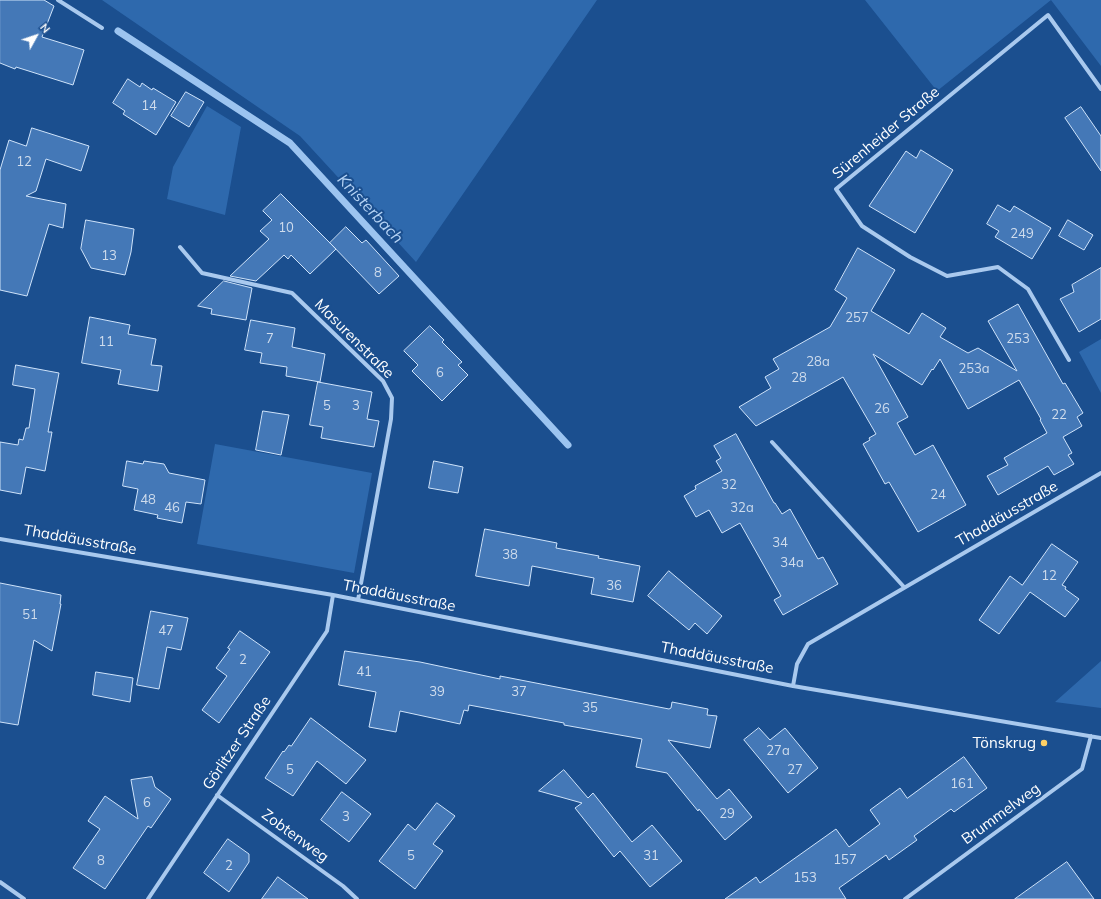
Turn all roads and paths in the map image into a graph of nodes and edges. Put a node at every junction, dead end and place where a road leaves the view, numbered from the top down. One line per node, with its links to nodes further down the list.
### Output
1 (58, 0): 2 (street)
2 (102, 28)
3 (1101, 89): 5 (street, Sürenheider Straße)
4 (180, 247): 11 (street, Masurenstraße)
5 (1069, 360)
6 (772, 442): 9 (street)
7 (1101, 473): 9 (street, Thaddäusstraße)
8 (0, 539): 10 (street, Thaddäusstraße)
9 (904, 587): 12 (street, Thaddäusstraße)
10 (333, 595): 11 (street, Thaddäusstraße); 15 (street, Görlitzer Straße)
11 (358, 600): 12 (street, Thaddäusstraße)
12 (793, 686): 13 (street, Thaddäusstraße)
13 (1091, 736): 14 (street, Thaddäusstraße); 20 (street, Brummelweg)
14 (1101, 738)
15 (217, 795): 18 (street, Görlitzer Straße); 19 (street, Zobtenweg)
16 (0, 882): 17 (street)
17 (24, 899)
18 (148, 899)
19 (357, 899)
20 (905, 899)

